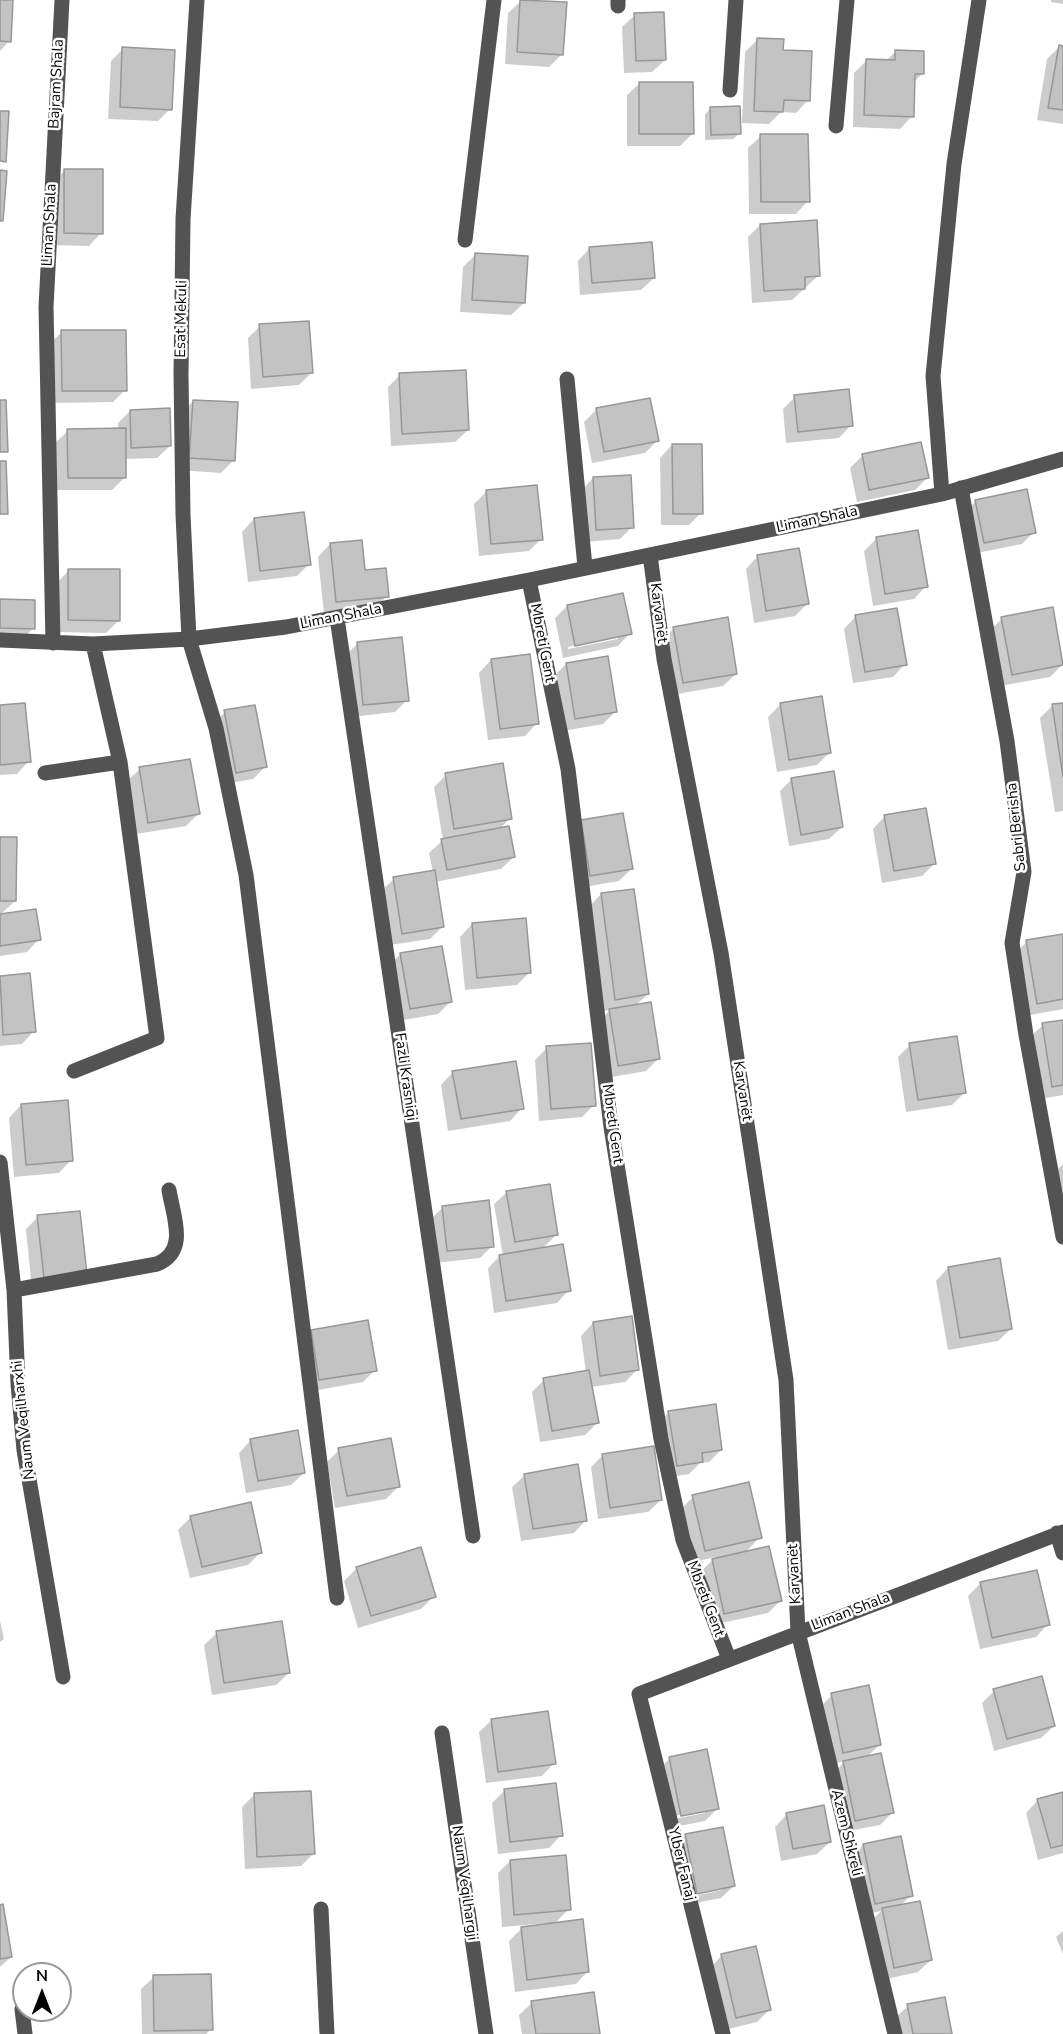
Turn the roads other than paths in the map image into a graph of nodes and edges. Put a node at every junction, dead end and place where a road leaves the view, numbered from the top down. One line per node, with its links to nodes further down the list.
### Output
1 (62, 0): 9 (street, Bajram Shala)
2 (197, 0): 19 (street, Esat Mekuli)
3 (494, 0): 10 (street)
4 (736, 0): 7 (street)
5 (847, 0): 8 (street)
6 (979, 0): 14 (street)
7 (730, 90)
8 (836, 126)
9 (53, 168): 21 (street, Liman Shala)
10 (465, 240)
11 (567, 379): 16 (street)
12 (1063, 459): 13 (street, Liman Shala)
13 (961, 488): 14 (street, Liman Shala); 28 (street, Sabri Berisha)
14 (942, 494): 15 (street, Liman Shala)
15 (650, 555): 16 (street, Liman Shala); 34 (street, Karvanët)
16 (585, 567): 17 (street, Liman Shala)
17 (530, 580): 18 (street, Liman Shala); 35 (street, Mbreti Gent)
18 (337, 618): 19 (street, Liman Shala); 31 (street, Fazli Krasniqi)
19 (189, 639): 22 (street, Liman Shala); 33 (street, Esat Mekuli)
20 (0, 640): 21 (street, Liman Shala)
21 (53, 643): 22 (street, Liman Shala)
22 (93, 644): 23 (street)
23 (120, 762): 24 (street); 25 (street)
24 (45, 773)
25 (74, 1071)
26 (0, 1162): 29 (street, Naum Veqilharxhi)
27 (169, 1190): 29 (street)
28 (1063, 1238)
29 (14, 1290): 36 (street, Naum Veqilharxhi)
30 (1060, 1533): 32 (street); 34 (street, Liman Shala)
31 (473, 1536)
32 (1063, 1553)
33 (337, 1598)
34 (798, 1632): 35 (street, Liman Shala); 43 (street, Azem Shkreli)
35 (729, 1659): 37 (street, Liman Shala)
36 (63, 1677)
37 (639, 1694): 42 (street, Ylber Fanaj)
38 (442, 1733): 41 (street, Naum Veqilhargji)
39 (321, 1910): 40 (street)
40 (327, 2034)
41 (486, 2034)
42 (723, 2034)
43 (895, 2034)

